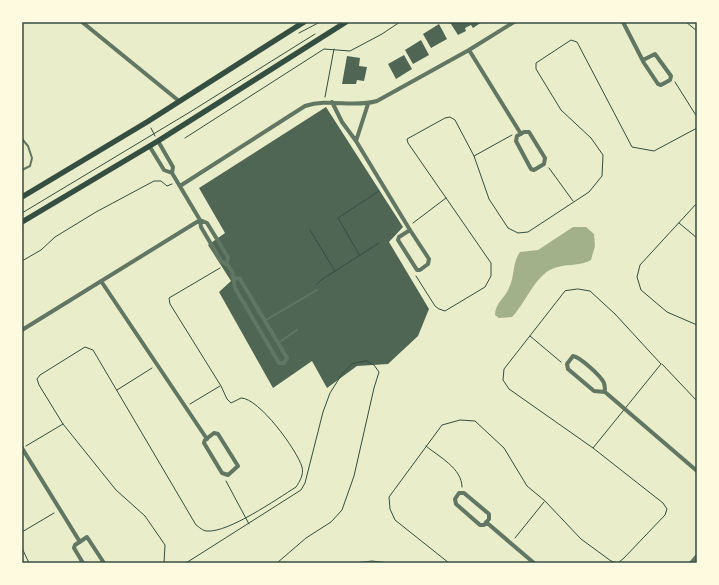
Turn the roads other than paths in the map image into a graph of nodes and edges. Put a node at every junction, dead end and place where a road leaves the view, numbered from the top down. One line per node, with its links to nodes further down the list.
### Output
1 (82, 22): 8 (street)
2 (304, 22): 8 (main road)
3 (346, 22): 13 (main road)
4 (514, 22): 6 (street)
5 (623, 22): 7 (street)
6 (469, 50): 10 (street); 11 (street)
7 (643, 60): 7 (street)
8 (179, 101): 19 (main road)
9 (332, 102): 10 (street); 14 (street); 18 (street)
10 (368, 104): 14 (street)
11 (520, 132): 11 (street)
12 (22, 139): 16 (lane)
13 (158, 141): 15 (main road); 17 (street)
14 (356, 141): 22 (street)
15 (150, 146): 17 (street); 21 (main road)
16 (22, 170)
17 (172, 173): 18 (street)
18 (180, 186): 20 (street)
19 (22, 197)
20 (200, 220): 23 (street); 23 (street); 25 (street)
21 (22, 222)
22 (409, 229): 22 (street)
23 (227, 263): 24 (street)
24 (235, 278): 27 (street); 28 (street)
25 (102, 281): 29 (street); 33 (street)
26 (316, 290): 27 (lane)
27 (266, 321): 28 (street); 31 (street)
28 (258, 328): 31 (street)
29 (22, 330)
30 (297, 330): 31 (lane)
31 (278, 342)
32 (605, 392): 32 (street); 35 (street)
33 (207, 439): 33 (street)
34 (22, 448): 37 (street)
35 (697, 471)
36 (486, 522): 36 (street); 41 (street)
37 (80, 542): 39 (street); 40 (street)
38 (697, 556): 42 (street)
39 (83, 563)
40 (104, 563)
41 (534, 563)
42 (691, 563)

